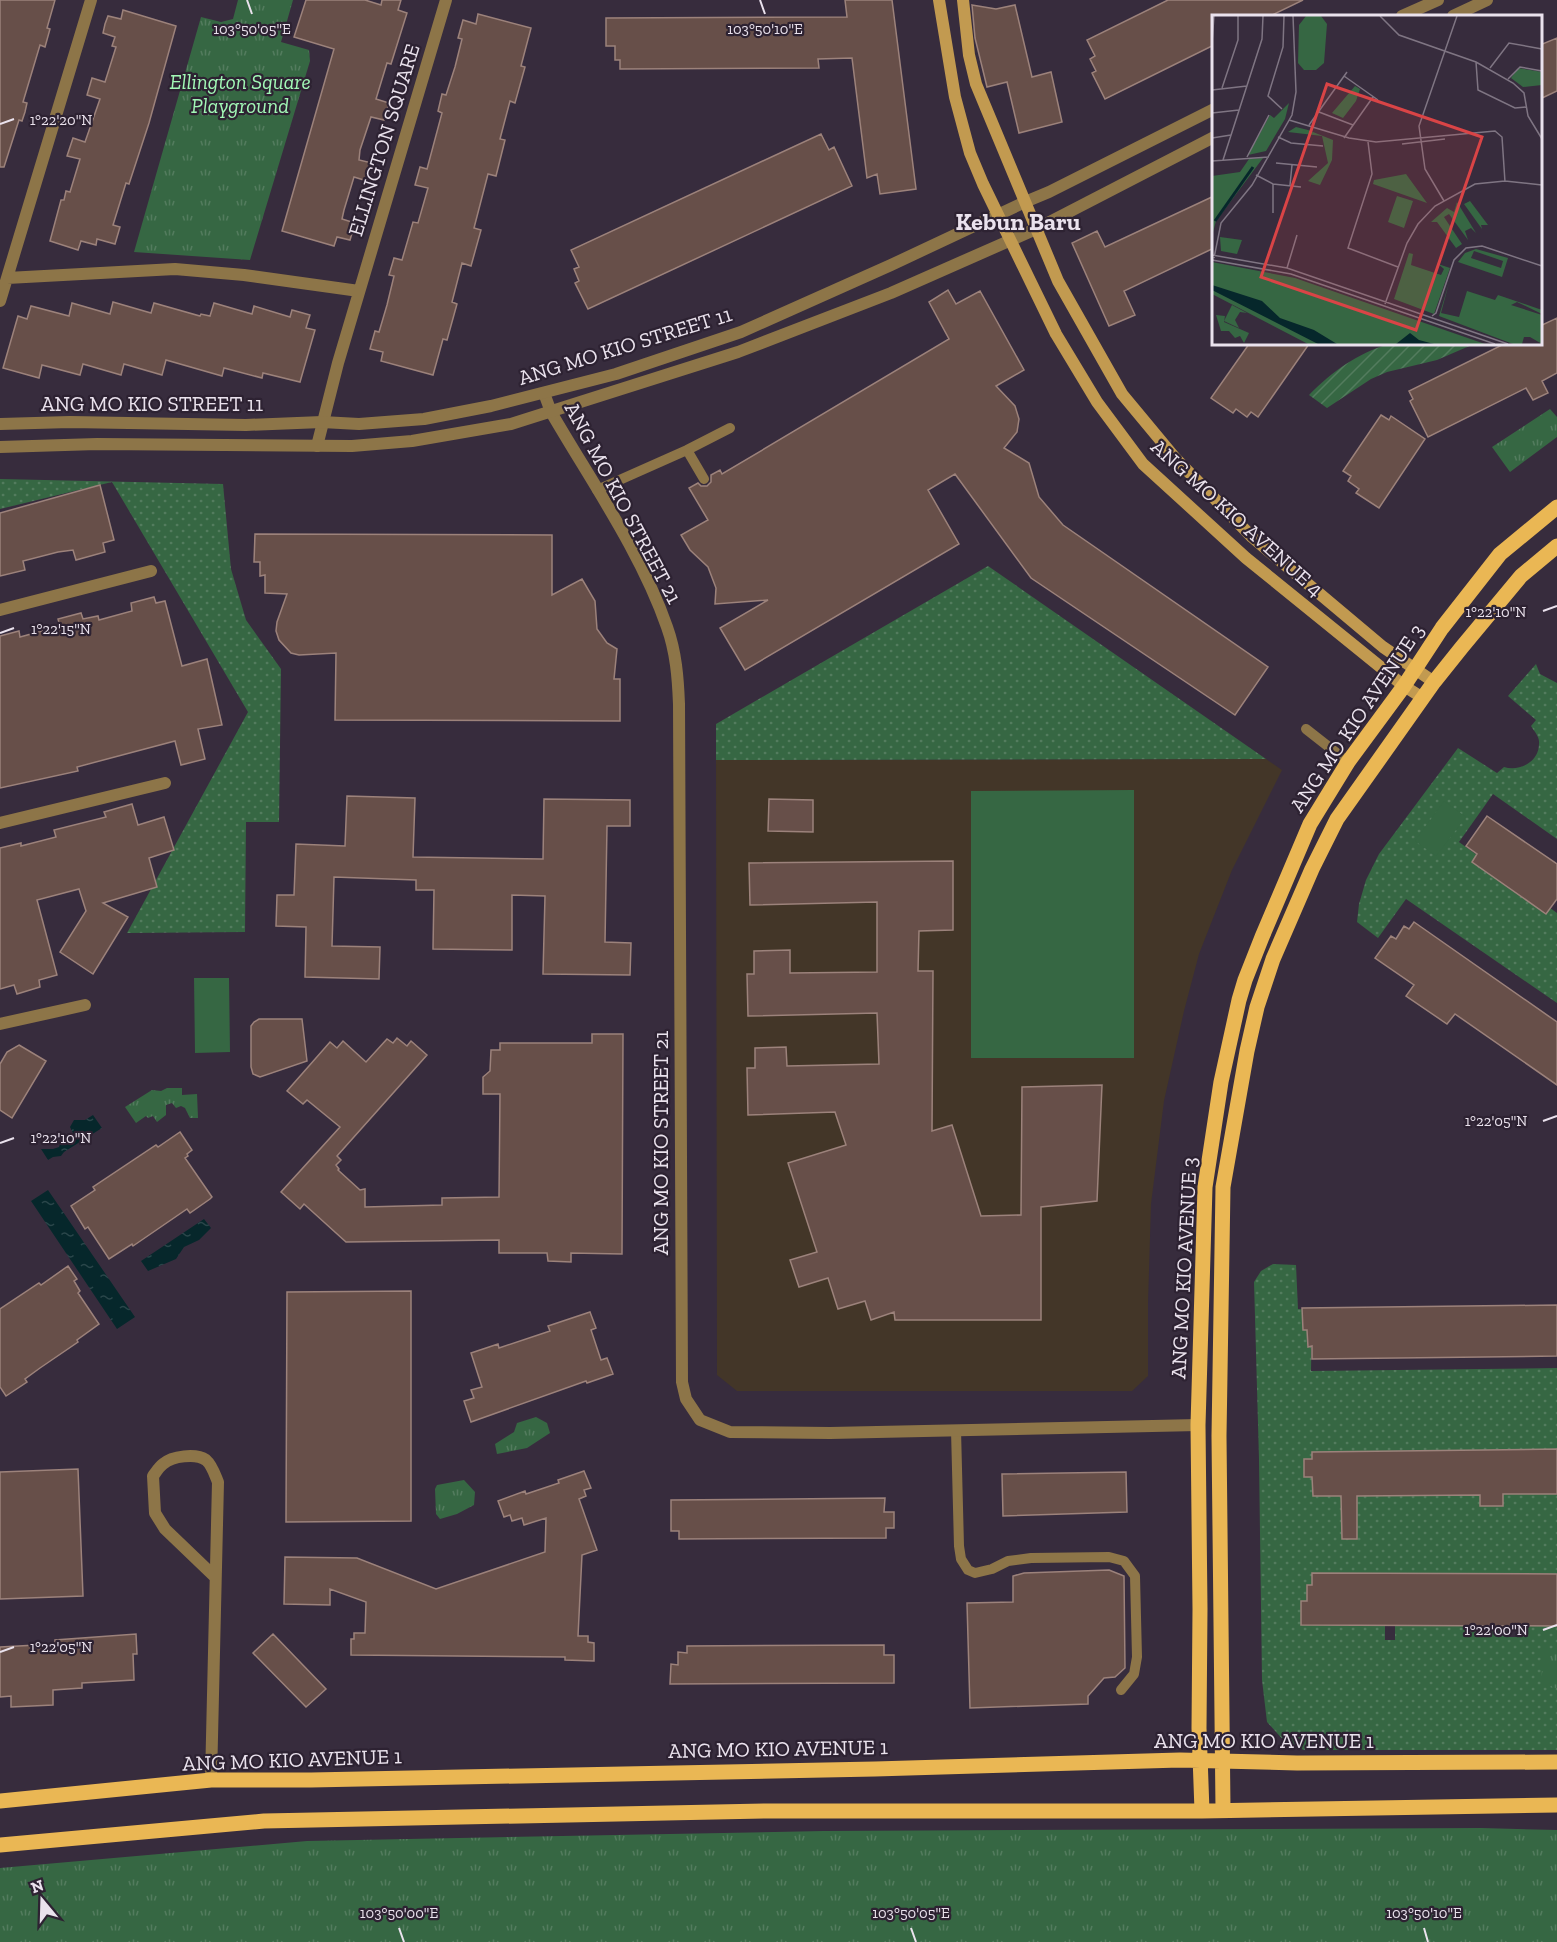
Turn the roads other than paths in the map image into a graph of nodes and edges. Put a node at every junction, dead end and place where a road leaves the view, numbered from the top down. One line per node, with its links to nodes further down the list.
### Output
1 (91, 0): 15 (street)
2 (446, 0): 16 (street, ELLINGTON SQUARE)
3 (939, 0): 12 (main road, ANG MO KIO AVENUE 4)
4 (963, 0): 11 (main road, ANG MO KIO AVENUE 4)
5 (1438, 0): 7 (street)
6 (1487, 0): 8 (street)
7 (1404, 15)
8 (1455, 15)
9 (1212, 110): 11 (street, ANG MO KIO STREET 11)
10 (1212, 138): 13 (street, ANG MO KIO STREET 11)
11 (1025, 202): 12 (street, ANG MO KIO STREET 11); 13 (main road, ANG MO KIO AVENUE 4)
12 (998, 214): 14 (main road, ANG MO KIO AVENUE 4); 18 (street, ANG MO KIO STREET 11)
13 (1036, 229): 14 (street, ANG MO KIO STREET 11); 32 (main road, ANG MO KIO AVENUE 4)
14 (1011, 240): 19 (street, ANG MO KIO STREET 11); 34 (main road, ANG MO KIO AVENUE 4)
15 (7, 278): 16 (street); 17 (street)
16 (359, 291): 20 (street, ELLINGTON SQUARE)
17 (0, 302)
18 (544, 393): 19 (street, ANG MO KIO STREET 21); 20 (street, ANG MO KIO STREET 11)
19 (551, 412): 23 (street, ANG MO KIO STREET 11); 27 (street, ANG MO KIO STREET 21)
20 (322, 422): 21 (street, ANG MO KIO STREET 11); 23 (street, ELLINGTON SQUARE)
21 (0, 424)
22 (730, 428): 25 (lane)
23 (317, 446): 24 (street, ANG MO KIO STREET 11)
24 (0, 447)
25 (687, 450): 26 (lane); 27 (lane)
26 (704, 479)
27 (597, 490): 43 (street, ANG MO KIO STREET 21)
28 (1557, 507): 32 (main road, ANG MO KIO AVENUE 3)
29 (1557, 546): 33 (main road, ANG MO KIO AVENUE 3)
30 (151, 571): 31 (street)
31 (0, 610)
32 (1415, 668): 33 (main road, ANG MO KIO AVENUE 4); 34 (main road, ANG MO KIO AVENUE 3)
33 (1434, 682): 35 (main road, ANG MO KIO AVENUE 3)
34 (1404, 686): 35 (main road, ANG MO KIO AVENUE 4); 37 (main road, ANG MO KIO AVENUE 3)
35 (1423, 698): 47 (main road, ANG MO KIO AVENUE 3)
36 (1306, 729): 37 (lane)
37 (1348, 762): 42 (main road, ANG MO KIO AVENUE 3)
38 (165, 783): 39 (street)
39 (0, 823)
40 (85, 1005): 41 (street)
41 (0, 1024)
42 (1198, 1425): 43 (street, ANG MO KIO STREET 21); 46 (main road, ANG MO KIO AVENUE 3)
43 (956, 1430): 45 (lane)
44 (214, 1576): 44 (street); 49 (street)
45 (1121, 1690)
46 (1200, 1761): 47 (main road, ANG MO KIO AVENUE 1); 49 (main road, ANG MO KIO AVENUE 1); 53 (main road, ANG MO KIO AVENUE 3)
47 (1224, 1762): 48 (main road, ANG MO KIO AVENUE 1); 52 (main road, ANG MO KIO AVENUE 3)
48 (1557, 1762)
49 (211, 1780): 50 (main road, ANG MO KIO AVENUE 1)
50 (0, 1801)
51 (1557, 1805): 52 (main road)
52 (1223, 1809): 53 (main road)
53 (1202, 1811): 54 (main road)
54 (0, 1845)

